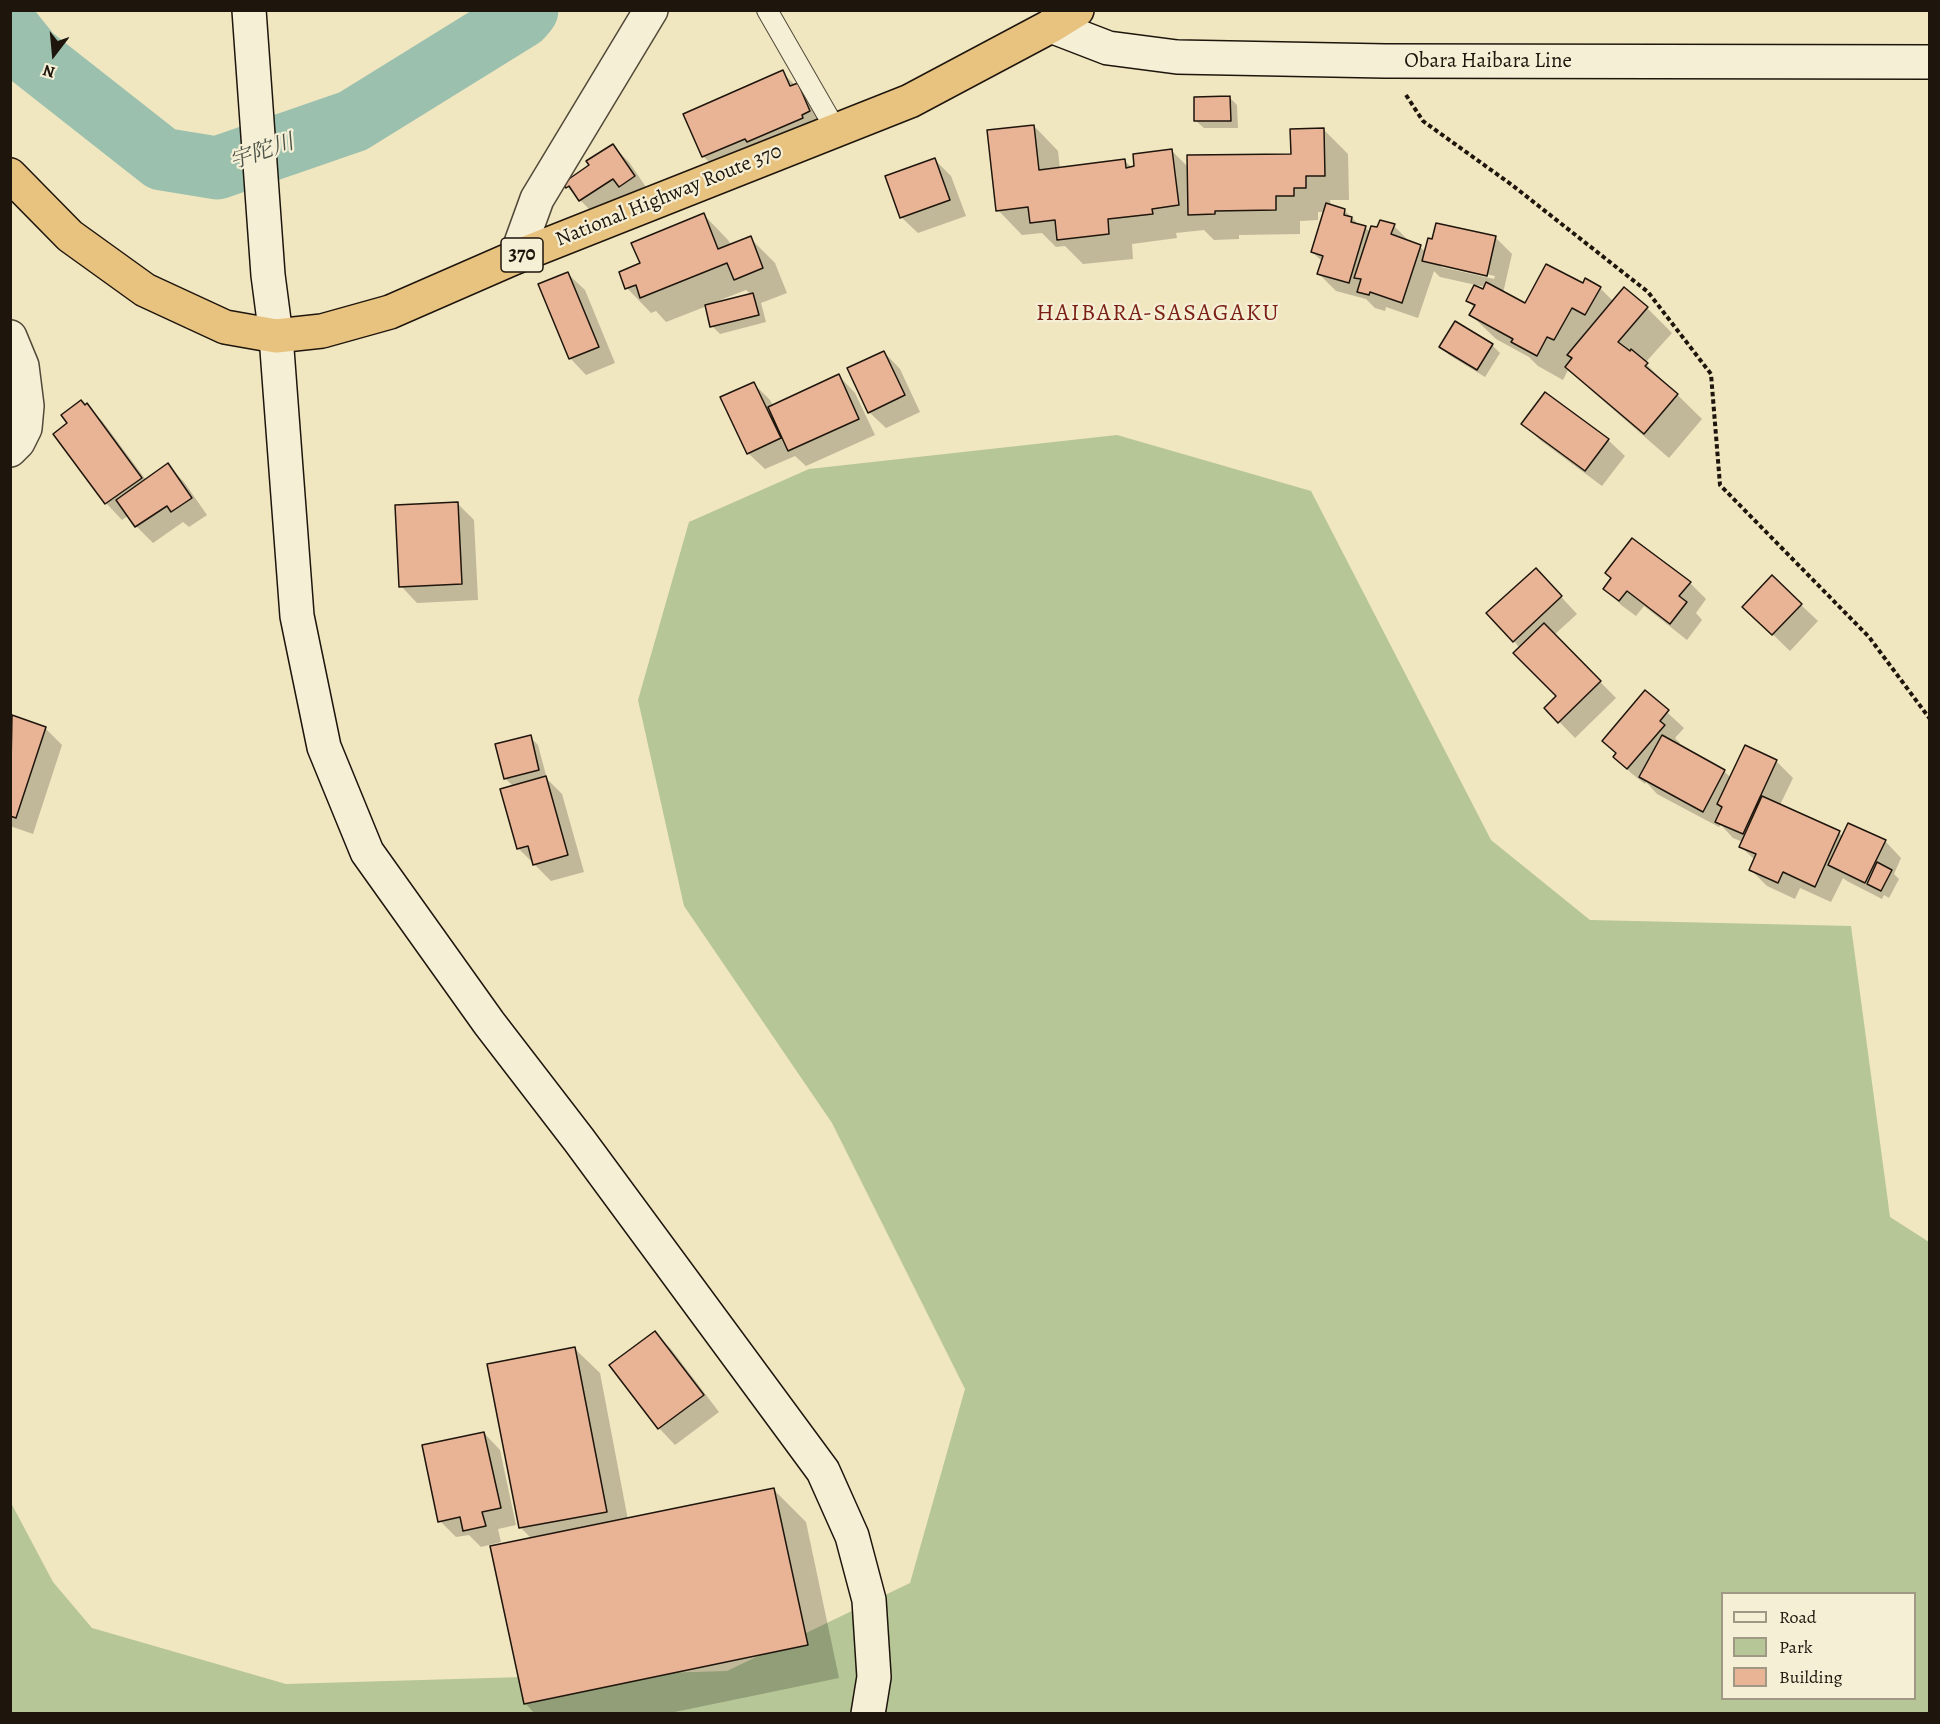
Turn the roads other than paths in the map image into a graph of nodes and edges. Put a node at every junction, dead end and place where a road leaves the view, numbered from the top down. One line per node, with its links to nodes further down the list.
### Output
1 (249, 10): 9 (street)
2 (651, 10): 8 (street)
3 (767, 10): 6 (lane)
4 (1064, 18): 5 (street, Obara Haibara Line); 6 (highway, National Highway Route 370 / 370)
5 (1929, 62)
6 (836, 130): 8 (highway, National Highway Route 370 / 370)
7 (10, 175): 9 (highway, National Highway Route 370 / 370)
8 (516, 258): 9 (highway, National Highway Route 370 / 370)
9 (276, 336): 12 (street)
10 (10, 337): 11 (street)
11 (10, 450)
12 (868, 1713)

